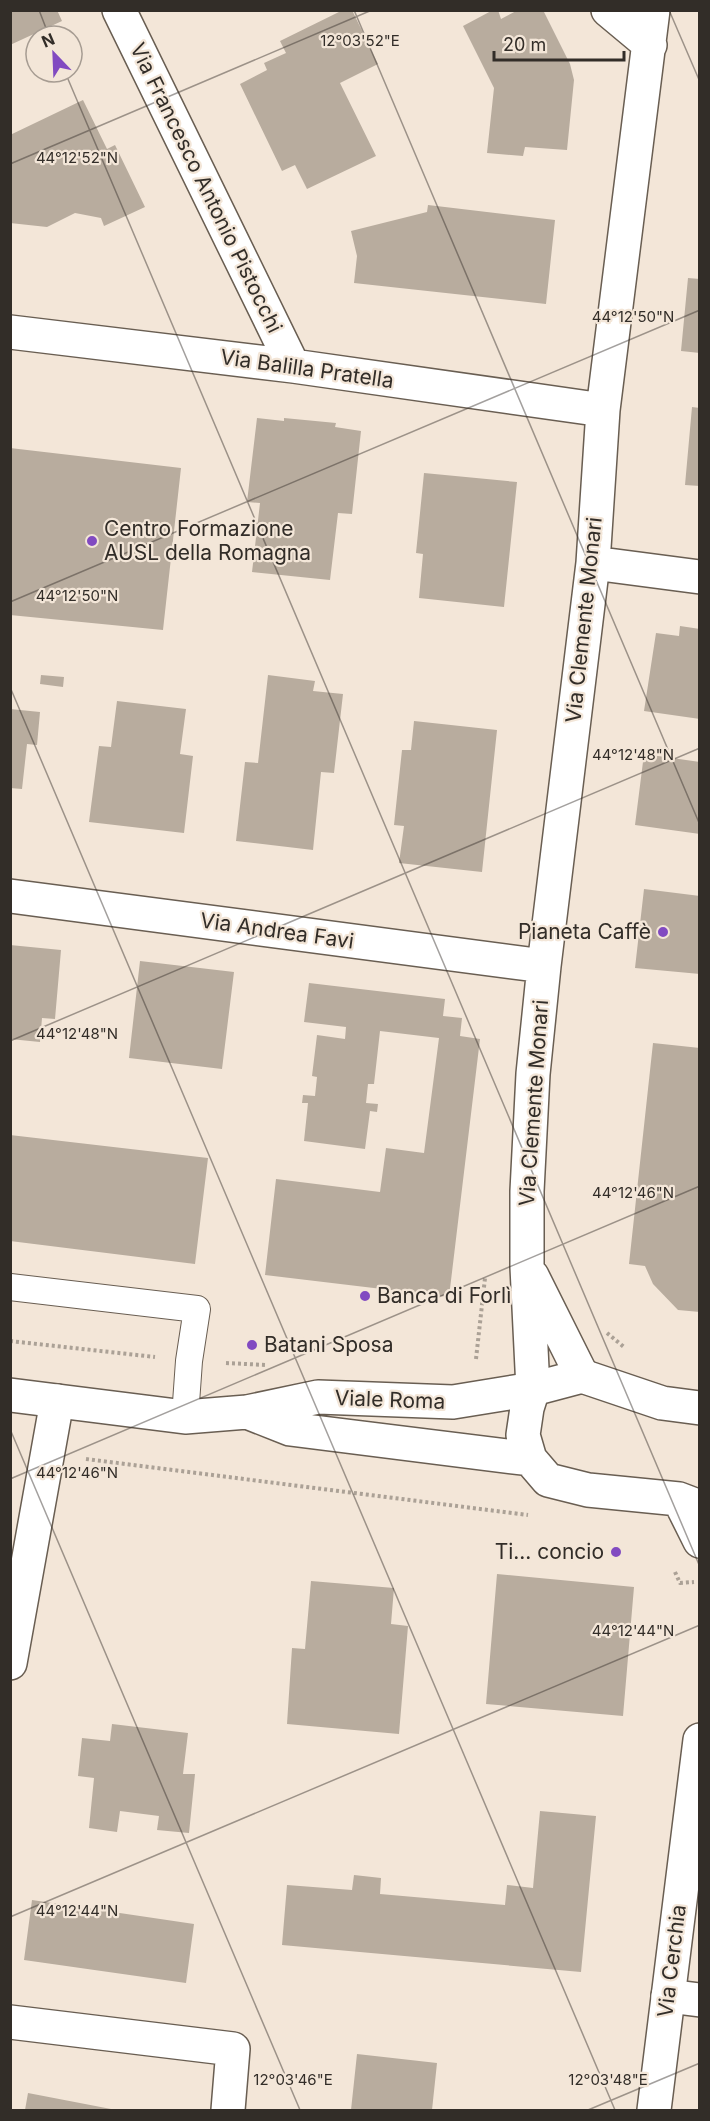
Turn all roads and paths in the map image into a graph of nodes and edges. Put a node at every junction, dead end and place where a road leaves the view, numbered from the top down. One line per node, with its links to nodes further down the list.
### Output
1 (119, 10): 6 (street, Via Francesco Antonio Pistocchi)
2 (608, 10): 4 (street)
3 (653, 10): 4 (street, Via Clemente Monari)
4 (650, 45): 7 (street, Via Clemente Monari)
5 (10, 332): 6 (street, Via Balilla Pratella)
6 (293, 366): 7 (street, Via Balilla Pratella)
7 (603, 410): 8 (street, Via Clemente Monari)
8 (592, 563): 9 (street); 11 (street, Via Clemente Monari)
9 (699, 577)
10 (10, 896): 11 (street, Via Andrea Favi)
11 (544, 966): 12 (street, Via Clemente Monari)
12 (527, 1267): 18 (path); 20 (street, Via Clemente Monari); 21 (street, Via Clemente Monari)
13 (10, 1287): 17 (lane)
14 (599, 1326): 16 (path)
15 (10, 1341): 17 (path)
16 (627, 1349)
17 (189, 1361): 19 (path); 26 (lane)
18 (467, 1364)
19 (271, 1366)
20 (582, 1376): 21 (street, Viale Roma); 24 (street)
21 (533, 1389): 25 (street, Viale Roma); 28 (street, Via Clemente Monari)
22 (10, 1395): 23 (street, Viale Roma)
23 (57, 1401): 26 (street, Viale Roma); 27 (street)
24 (699, 1408)
25 (247, 1412): 26 (street, Viale Roma); 28 (street, Viale Roma)
26 (185, 1417)
27 (47, 1454): 30 (path); 34 (street)
28 (530, 1459): 29 (street)
29 (689, 1503): 31 (street)
30 (536, 1517)
31 (699, 1541)
32 (670, 1562): 33 (path)
33 (699, 1582)
34 (10, 1663)
35 (699, 1740): 36 (street, Via Cerchia)
36 (668, 1996): 37 (street); 40 (street, Via Cerchia)
37 (699, 2000)
38 (10, 2022): 39 (street)
39 (228, 2110)
40 (654, 2110)

